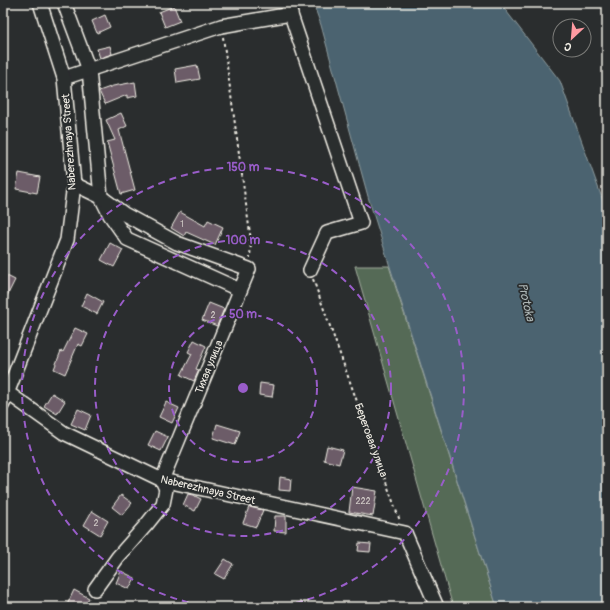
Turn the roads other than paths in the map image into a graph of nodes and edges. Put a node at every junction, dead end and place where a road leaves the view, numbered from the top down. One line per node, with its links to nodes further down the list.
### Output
1 (40, 3): 5 (street, Naberezhnaya Street)
2 (64, 3): 4 (street)
3 (289, 8): 4 (street); 8 (street)
4 (89, 70): 5 (street); 7 (street)
5 (64, 78): 6 (street, Naberezhnaya Street)
6 (74, 184): 7 (street); 10 (street, Naberezhnaya Street)
7 (101, 197): 9 (street); 9 (street, Тихая улица)
8 (310, 270)
9 (240, 290): 11 (street, Тихая улица)
10 (5, 398): 11 (street, Naberezhnaya Street)
11 (162, 480): 12 (street, Тихая улица); 13 (street, Naberezhnaya Street)
12 (95, 589)
13 (437, 607)

